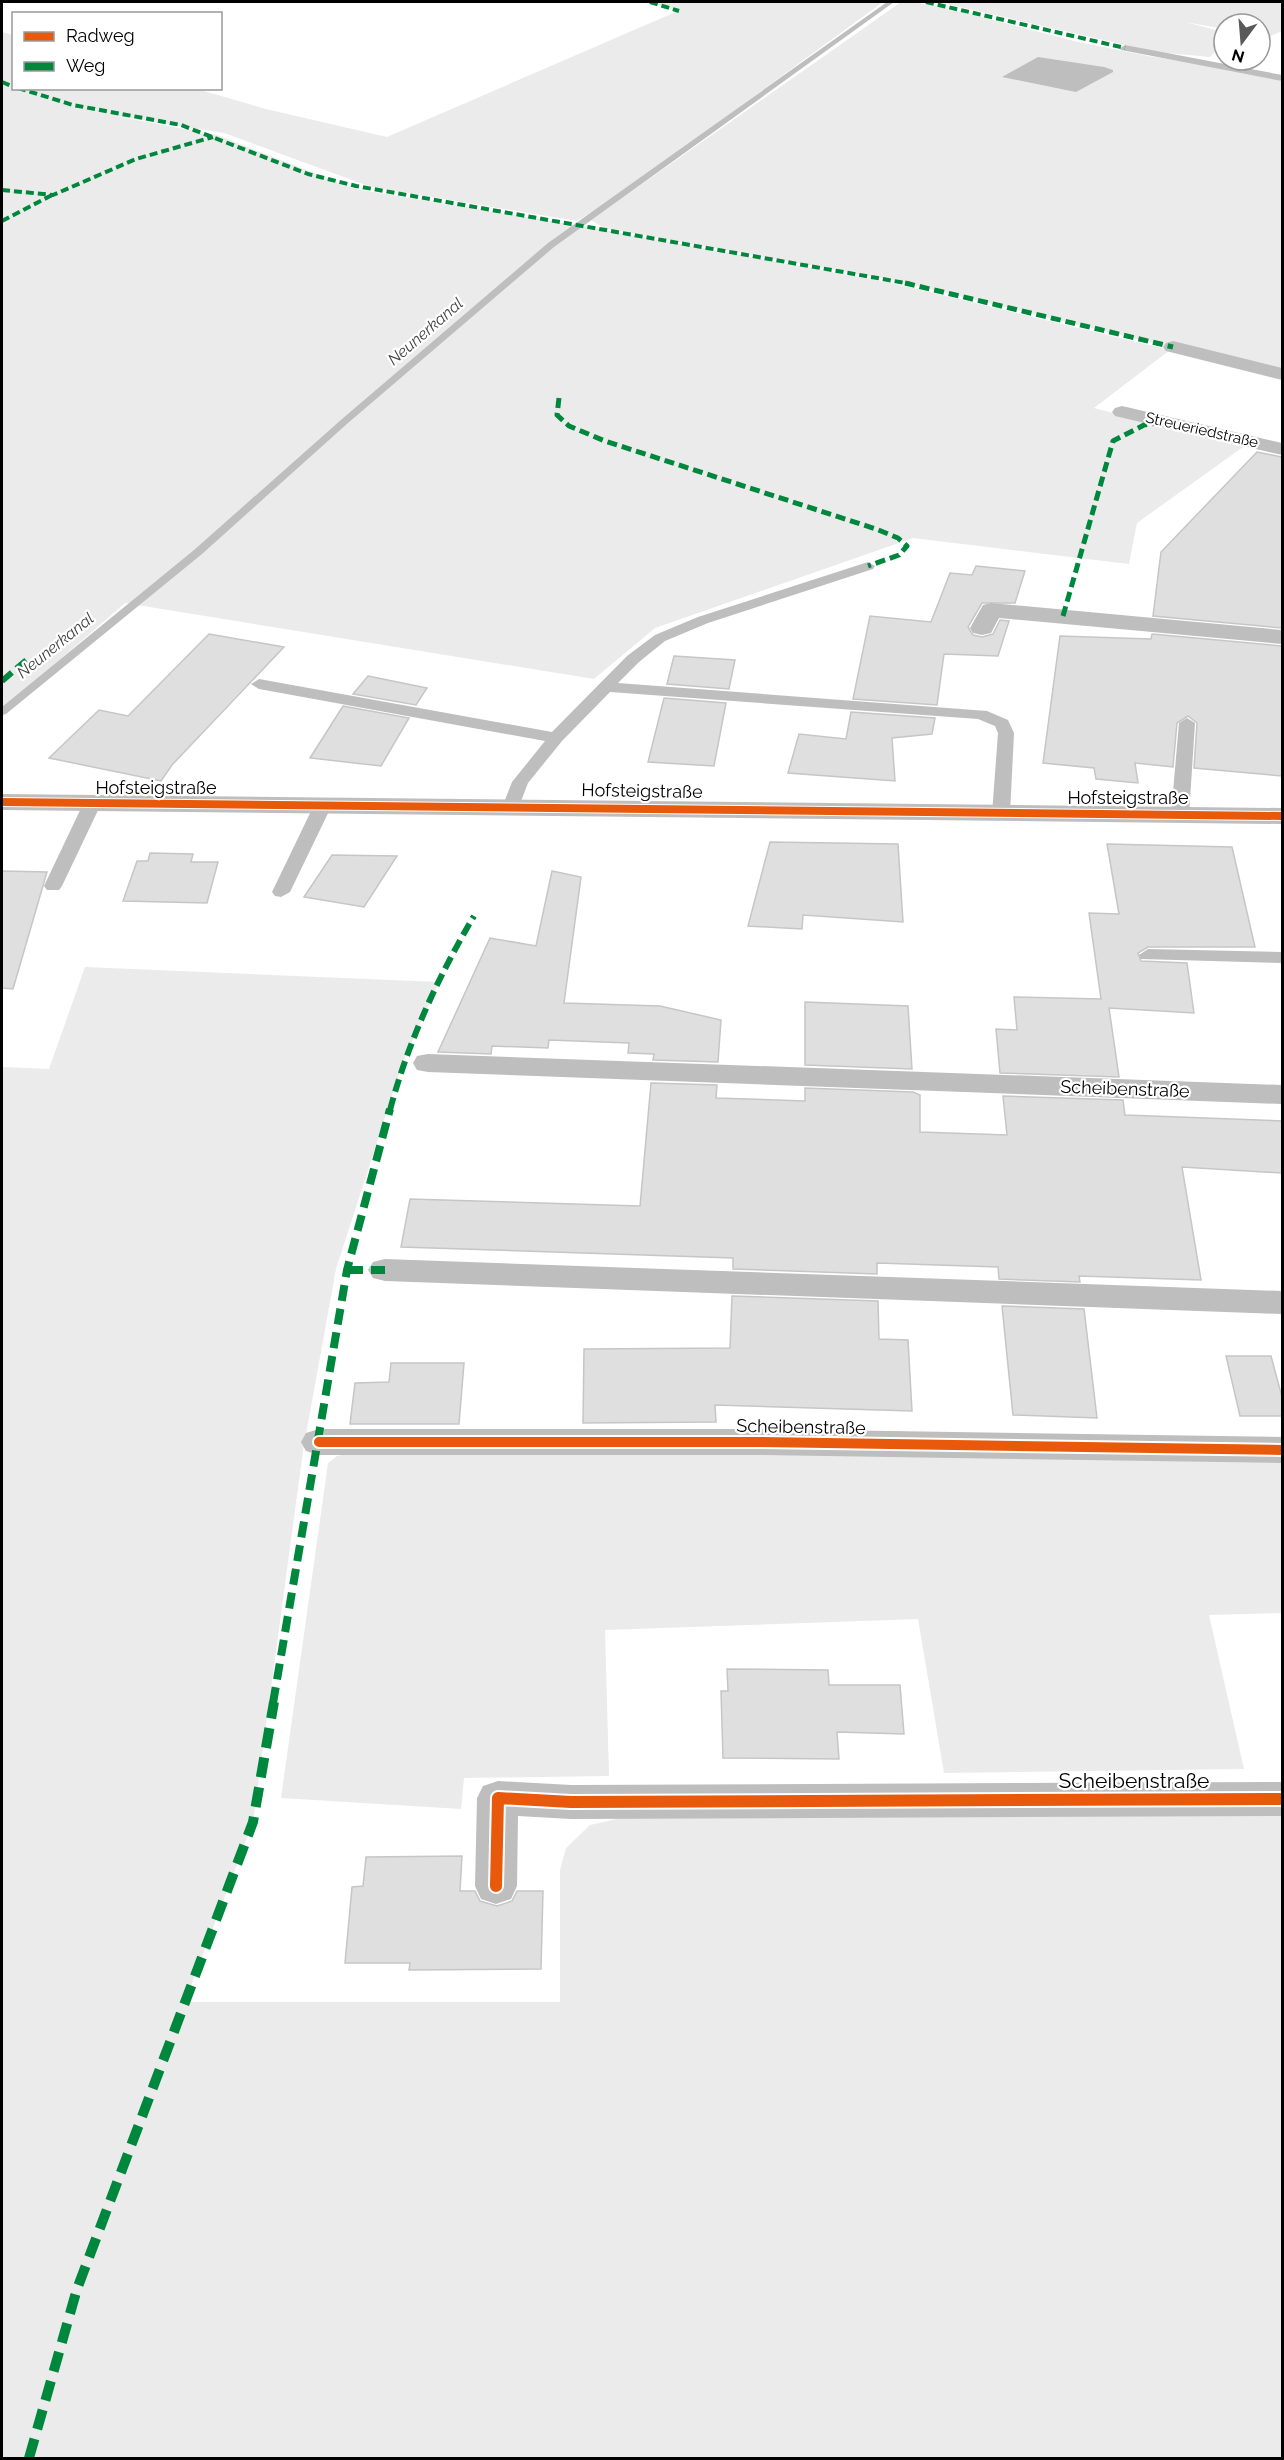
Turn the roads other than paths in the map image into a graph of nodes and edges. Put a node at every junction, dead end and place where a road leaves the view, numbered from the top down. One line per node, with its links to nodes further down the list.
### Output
1 (1125, 48): 2 (lane)
2 (1282, 78)
3 (1173, 347): 4 (street)
4 (1282, 374)
5 (1122, 412): 6 (street, Streueriedstraße)
6 (1282, 449)
7 (868, 566): 11 (lane)
8 (982, 628): 9 (street)
9 (1282, 637)
10 (259, 684): 13 (lane)
11 (604, 687): 13 (lane); 18 (lane)
12 (1187, 723): 19 (lane)
13 (556, 738): 17 (lane)
14 (2, 802): 15 (street, Hofsteigstraße)
15 (92, 804): 16 (street, Hofsteigstraße); 21 (lane)
16 (323, 805): 17 (street, Hofsteigstraße); 22 (lane)
17 (512, 805): 18 (street, Hofsteigstraße)
18 (1001, 814): 19 (street, Hofsteigstraße)
19 (1180, 815): 20 (street, Hofsteigstraße)
20 (1282, 816)
21 (53, 886)
22 (281, 892)
23 (1148, 955): 24 (lane)
24 (1282, 958)
25 (428, 1063): 26 (street, Scheibenstraße)
26 (1282, 1095)
27 (385, 1270): 28 (street)
28 (1282, 1303)
29 (319, 1442): 30 (street, Scheibenstraße)
30 (1282, 1450)
31 (1282, 1799): 32 (street, Scheibenstraße)
32 (496, 1887)

